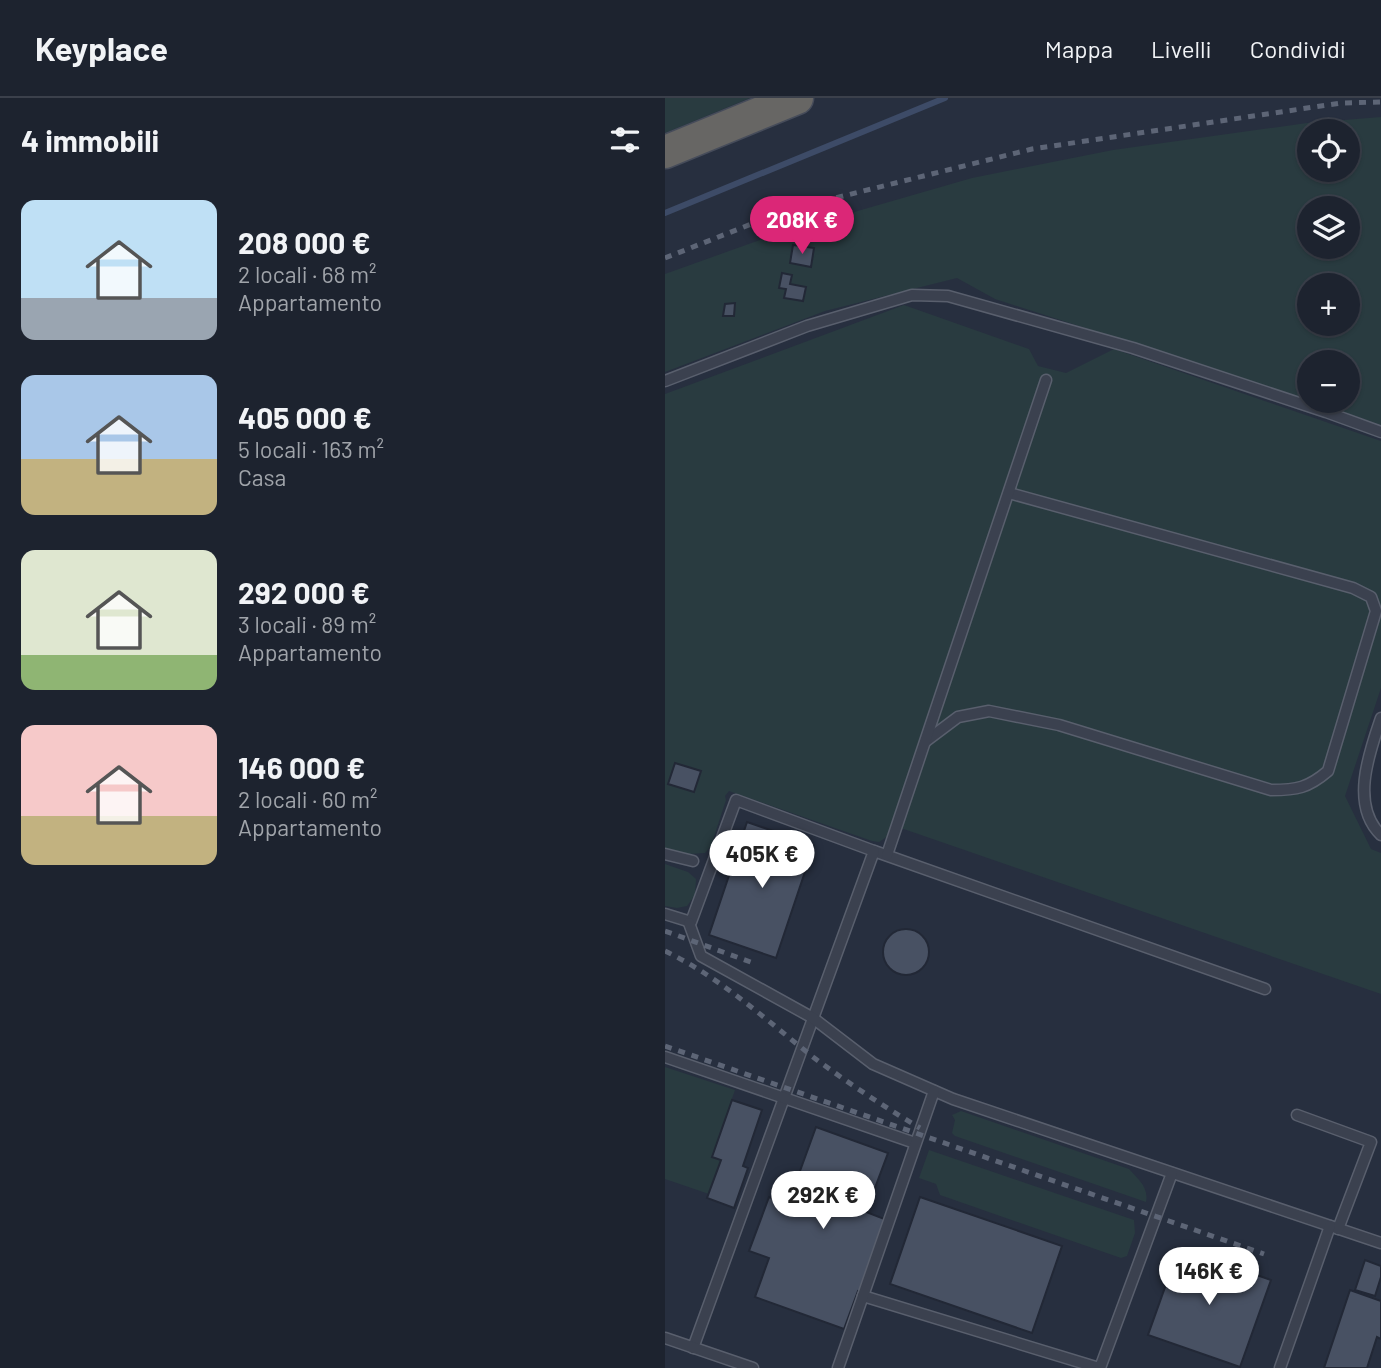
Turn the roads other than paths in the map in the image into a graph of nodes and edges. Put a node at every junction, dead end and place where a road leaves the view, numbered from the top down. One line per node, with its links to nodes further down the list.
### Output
1 (797, 98): 2 (highway)
2 (665, 152)
3 (1046, 380): 6 (lane)
4 (665, 381): 5 (lane)
5 (1381, 432)
6 (1009, 492): 8 (lane); 8 (lane)
7 (1381, 718): 9 (lane)
8 (926, 741): 12 (lane)
9 (1381, 835)
10 (874, 851): 12 (lane); 15 (lane); 17 (lane)
11 (665, 854): 13 (lane)
12 (887, 856): 16 (lane)
13 (692, 861)
14 (665, 914): 15 (lane)
15 (689, 923): 17 (lane)
16 (1265, 989)
17 (813, 1018): 19 (lane); 20 (lane)
18 (665, 1057): 20 (lane)
19 (934, 1091): 22 (lane); 23 (lane)
20 (784, 1098): 22 (lane); 28 (lane)
21 (1297, 1115): 24 (lane)
22 (915, 1143): 26 (lane)
23 (1172, 1173): 24 (lane); 31 (lane)
24 (1334, 1227): 25 (lane); 32 (lane)
25 (1381, 1243)
26 (863, 1296): 30 (lane); 31 (lane)
27 (665, 1338): 28 (lane)
28 (693, 1348): 29 (lane)
29 (753, 1368)
30 (838, 1368)
31 (1100, 1368)
32 (1280, 1368)

